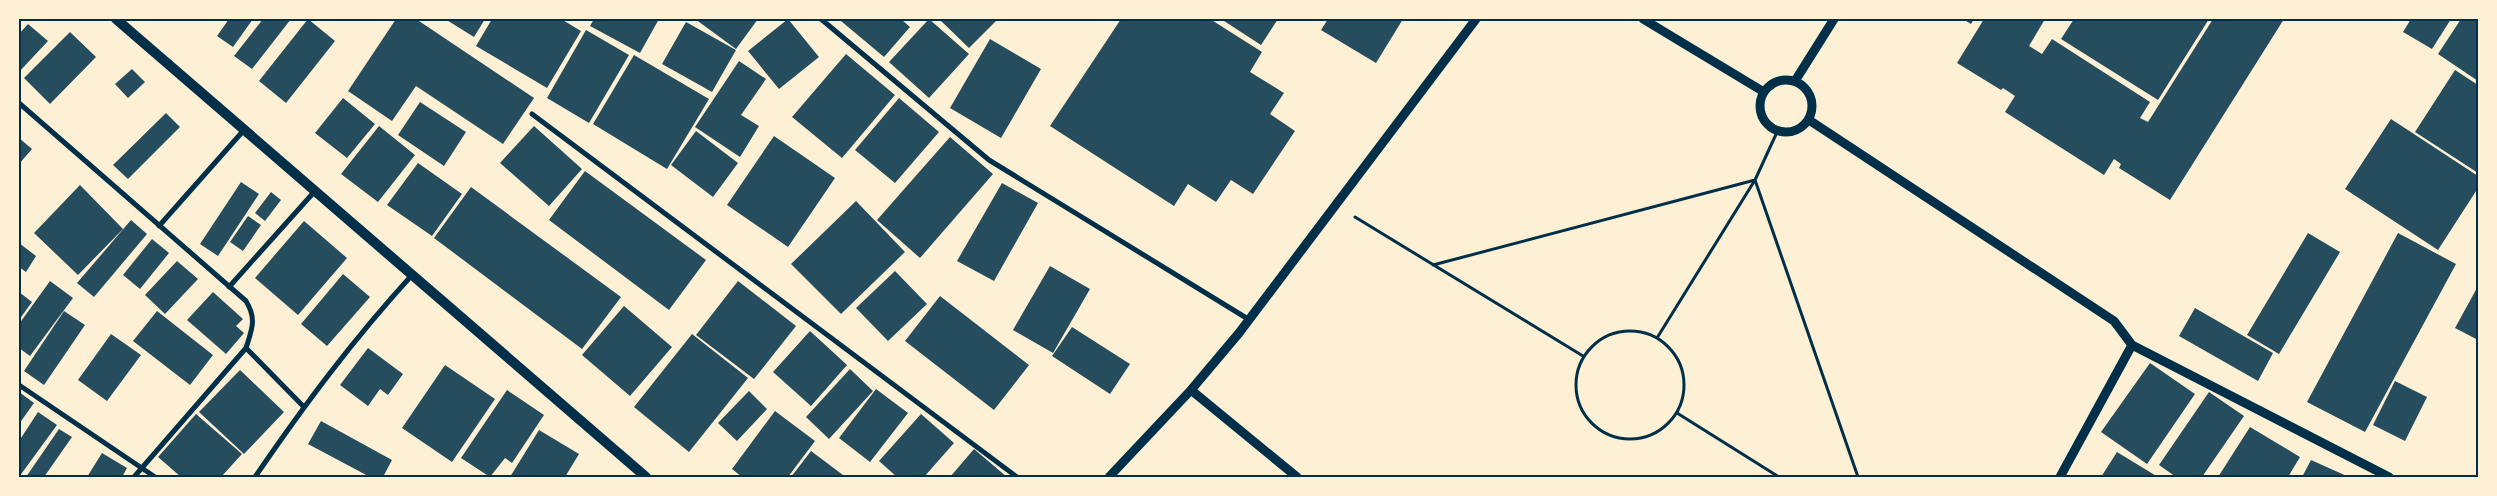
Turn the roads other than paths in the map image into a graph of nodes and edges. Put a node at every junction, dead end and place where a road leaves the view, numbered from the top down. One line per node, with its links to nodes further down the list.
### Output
1 (116, 19): 11 (main road)
2 (821, 19): 16 (street)
3 (1476, 19): 16 (street)
4 (1643, 19): 7 (street)
5 (1834, 19): 6 (street)
6 (1795, 81): 7 (street); 10 (street)
7 (1764, 92): 10 (street)
8 (19, 102): 13 (street)
9 (532, 114): 27 (street)
10 (1809, 120): 17 (street)
11 (245, 130): 12 (main road); 13 (street)
12 (316, 191): 14 (main road); 15 (street)
13 (159, 226): 15 (street)
14 (412, 275): 21 (street); 26 (main road)
15 (230, 287): 18 (street)
16 (1248, 319): 20 (street)
17 (2132, 345): 30 (street); 31 (street)
18 (246, 348): 21 (street); 22 (street)
19 (19, 385): 22 (street)
20 (1191, 390): 28 (street); 29 (street)
21 (303, 406): 25 (street)
22 (141, 468): 23 (street); 24 (street)
23 (134, 477)
24 (155, 477)
25 (255, 477)
26 (646, 477)
27 (1017, 477)
28 (1109, 477)
29 (1297, 477)
30 (2060, 477)
31 (2389, 477)

